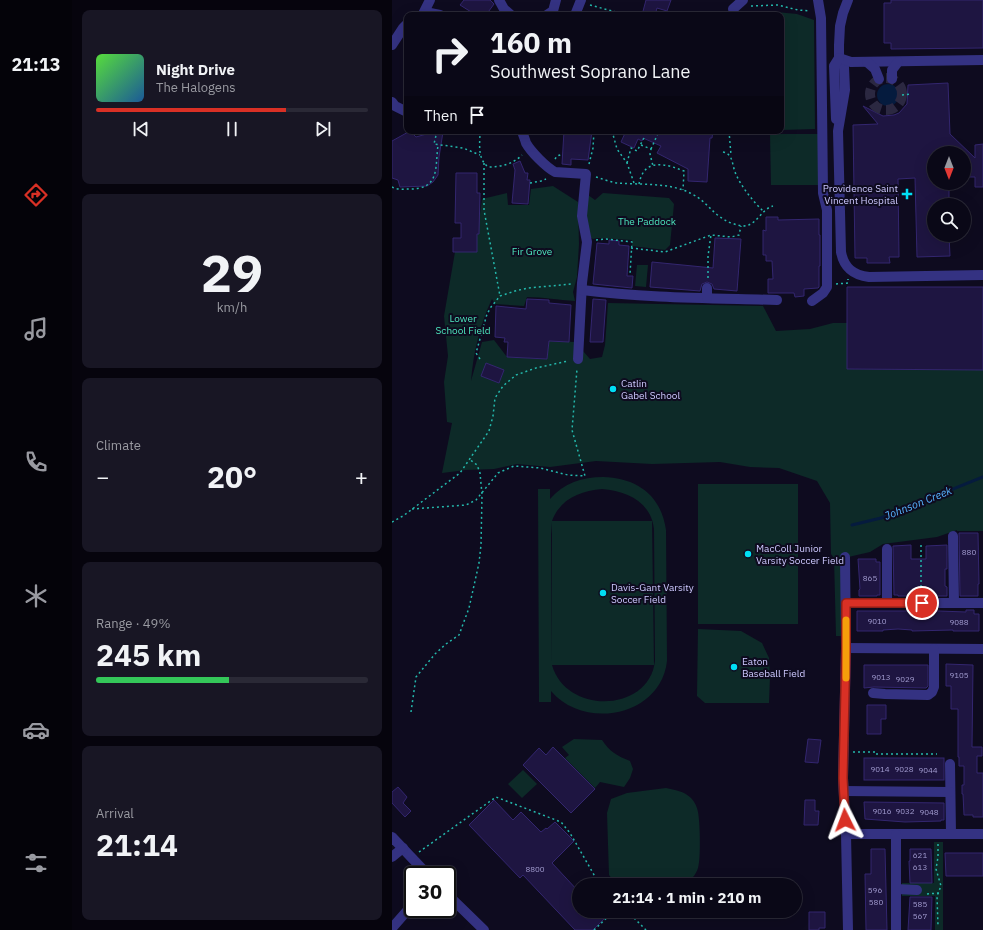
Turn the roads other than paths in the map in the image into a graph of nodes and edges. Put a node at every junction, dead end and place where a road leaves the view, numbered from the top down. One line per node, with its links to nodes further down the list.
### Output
1 (430, 0): 7 (street)
2 (499, 0): 8 (street)
3 (556, 0): 9 (street)
4 (818, 0): 27 (street)
5 (581, 1): 10 (street)
6 (848, 3): 13 (street)
7 (424, 12)
8 (507, 12)
9 (553, 12)
10 (576, 12)
11 (404, 28): 12 (street)
12 (392, 45)
13 (839, 58): 15 (street); 22 (street)
14 (983, 60): 16 (street)
15 (867, 62): 16 (street); 17 (street)
16 (898, 62): 18 (street)
17 (879, 79)
18 (892, 79)
19 (392, 102): 20 (street)
20 (404, 110)
21 (523, 134): 24 (street)
22 (983, 275)
23 (708, 284): 25 (street)
24 (582, 287): 25 (street); 28 (street)
25 (706, 298): 26 (street)
26 (777, 300)
27 (812, 301)
28 (578, 359)
29 (953, 536): 34 (street)
30 (887, 549): 33 (street)
31 (845, 557): 32 (street)
32 (846, 603): 33 (street); 36 (street)
33 (888, 603): 34 (street)
34 (954, 603): 35 (street)
35 (983, 603)
36 (846, 648): 37 (street); 41 (street)
37 (934, 649): 38 (street); 39 (street)
38 (983, 649)
39 (873, 692)
40 (950, 764): 42 (street)
41 (844, 791): 42 (street); 43 (street)
42 (950, 792): 45 (street)
43 (846, 834): 44 (street); 58 (street)
44 (896, 834): 45 (street); 51 (street)
45 (951, 834): 46 (street)
46 (983, 834)
47 (392, 837): 48 (street)
48 (403, 848): 49 (street); 50 (street)
49 (392, 857)
50 (420, 866)
51 (896, 889): 52 (street); 56 (street)
52 (916, 890)
53 (456, 903): 57 (street)
54 (404, 914): 55 (street)
55 (392, 928)
56 (896, 929)
57 (484, 930)
58 (848, 930)

